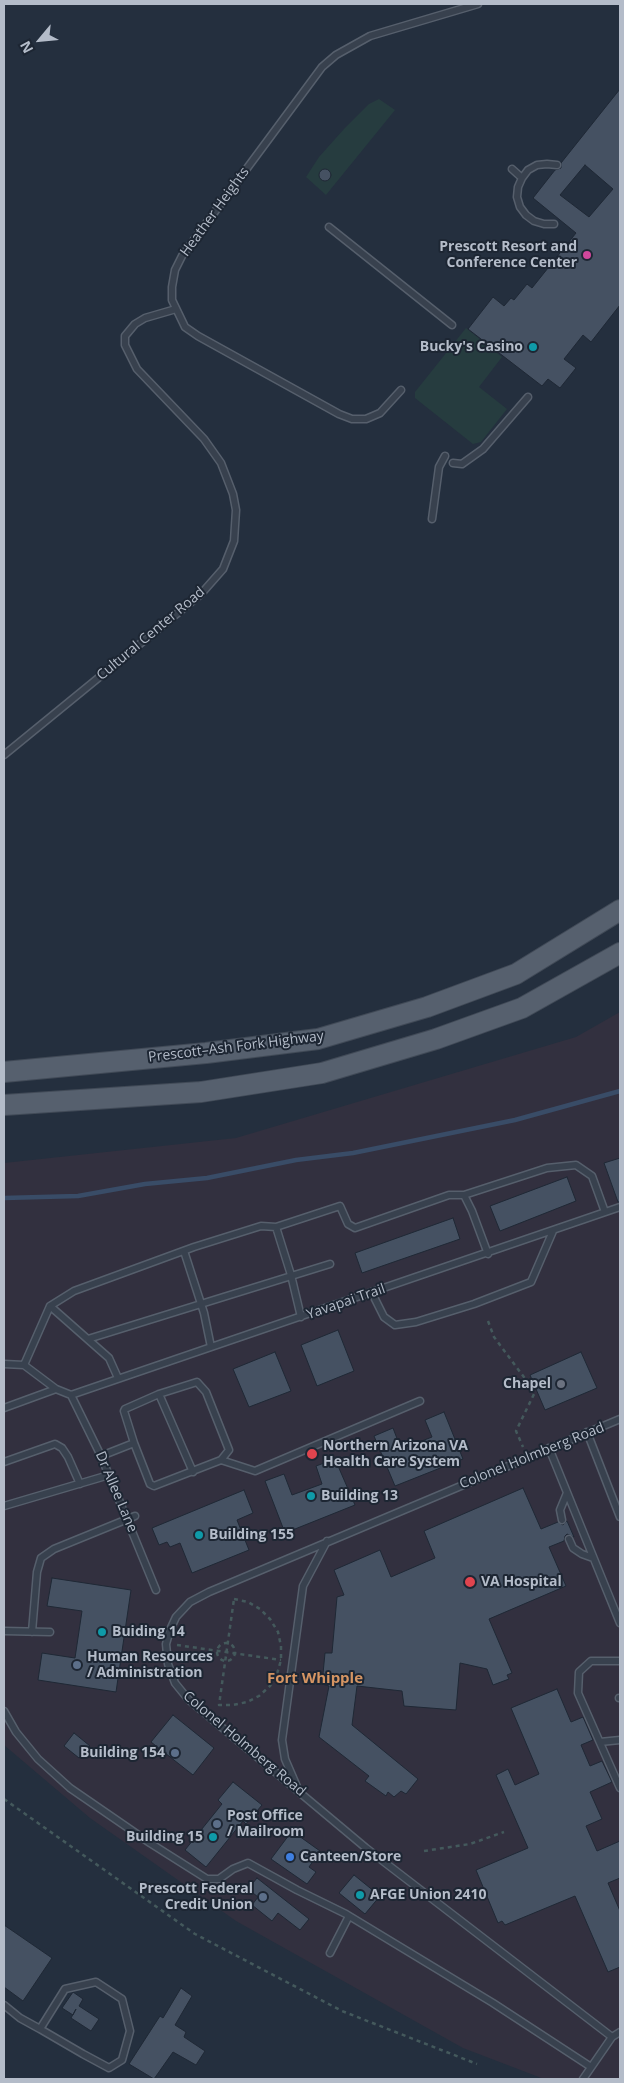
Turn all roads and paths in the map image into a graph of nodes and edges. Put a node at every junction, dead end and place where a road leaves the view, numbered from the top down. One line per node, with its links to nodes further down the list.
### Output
1 (478, 4): 7 (lane, Heather Heights)
2 (557, 165): 4 (lane)
3 (512, 169): 4 (lane)
4 (522, 178): 5 (lane)
5 (554, 224)
6 (329, 227): 8 (lane)
7 (176, 309): 9 (lane, Heather Heights); 14 (lane, Cultural Center Road)
8 (452, 325)
9 (400, 390)
10 (528, 397): 12 (lane)
11 (445, 456): 13 (lane)
12 (453, 463)
13 (432, 519)
14 (4, 755)
15 (620, 910): 17 (main road, Prescott–Ash Fork Highway)
16 (620, 953): 18 (main road)
17 (4, 1072)
18 (4, 1105)
19 (464, 1195): 21 (lane); 22 (lane); 25 (lane)
20 (620, 1207): 21 (lane, Yavapai Trail)
21 (605, 1212): 23 (lane, Yavapai Trail)
22 (276, 1227): 24 (lane); 27 (lane)
23 (553, 1231): 25 (lane, Yavapai Trail); 28 (lane)
24 (184, 1251): 29 (lane); 30 (lane)
25 (488, 1254): 28 (lane, Yavapai Trail)
26 (330, 1264): 27 (lane)
27 (292, 1275): 29 (lane); 31 (lane)
28 (372, 1293): 31 (lane, Yavapai Trail)
29 (201, 1303): 33 (lane); 34 (lane)
30 (50, 1306): 33 (lane); 36 (lane)
31 (301, 1317): 34 (lane, Yavapai Trail)
32 (488, 1321): 46 (path)
33 (88, 1339): 37 (lane)
34 (211, 1347): 37 (lane, Yavapai Trail)
35 (4, 1364): 36 (lane)
36 (24, 1365): 38 (lane)
37 (118, 1378): 40 (lane, Yavapai Trail)
38 (56, 1389): 40 (lane); 42 (lane)
39 (159, 1394): 45 (lane); 49 (lane); 51 (lane)
40 (71, 1395): 48 (lane, Dr Allee Lane)
41 (420, 1402): 49 (lane)
42 (4, 1408)
43 (620, 1419): 44 (lane, Colonel Holmberg Road)
44 (587, 1432): 47 (lane, Colonel Holmberg Road); 57 (lane)
45 (134, 1443): 48 (lane); 51 (lane)
46 (523, 1447)
47 (549, 1448): 54 (lane); 61 (lane, Colonel Holmberg Road)
48 (101, 1456): 52 (lane, Dr Allee Lane)
49 (221, 1460): 51 (lane)
50 (4, 1462): 53 (lane)
51 (193, 1472)
52 (109, 1475): 53 (lane); 58 (lane, Dr Allee Lane)
53 (80, 1484): 55 (lane)
54 (567, 1493): 59 (lane); 62 (lane)
55 (4, 1506)
56 (136, 1516): 58 (lane)
57 (620, 1517)
58 (128, 1519): 63 (lane, Dr Allee Lane); 66 (lane)
59 (562, 1520)
60 (569, 1539): 62 (lane)
61 (327, 1541): 80 (lane); 80 (lane, Colonel Holmberg Road)
62 (593, 1558): 64 (lane)
63 (156, 1590)
64 (620, 1623)
65 (4, 1631): 66 (lane)
66 (32, 1632): 67 (lane)
67 (50, 1632)
68 (227, 1644): 70 (path); 71 (path); 72 (path); 73 (path)
69 (175, 1645): 70 (path)
70 (218, 1651): 71 (path); 74 (path)
71 (226, 1652): 72 (path); 74 (path)
72 (235, 1654): 73 (path); 74 (path)
73 (281, 1660): 74 (path)
74 (225, 1661)
75 (620, 1661): 78 (lane)
76 (4, 1711): 84 (lane)
77 (620, 1740): 78 (lane)
78 (600, 1742): 79 (lane)
79 (620, 1788)
80 (298, 1790): 89 (lane, Colonel Holmberg Road)
81 (4, 1799): 90 (path)
82 (504, 1832): 83 (path)
83 (424, 1851)
84 (349, 1916): 85 (lane); 91 (lane)
85 (330, 1953)
86 (4, 2005): 87 (lane)
87 (40, 2029): 87 (lane)
88 (620, 2032): 89 (lane)
89 (612, 2037): 91 (lane)
90 (477, 2064)
91 (591, 2067): 92 (lane)
92 (583, 2079)

